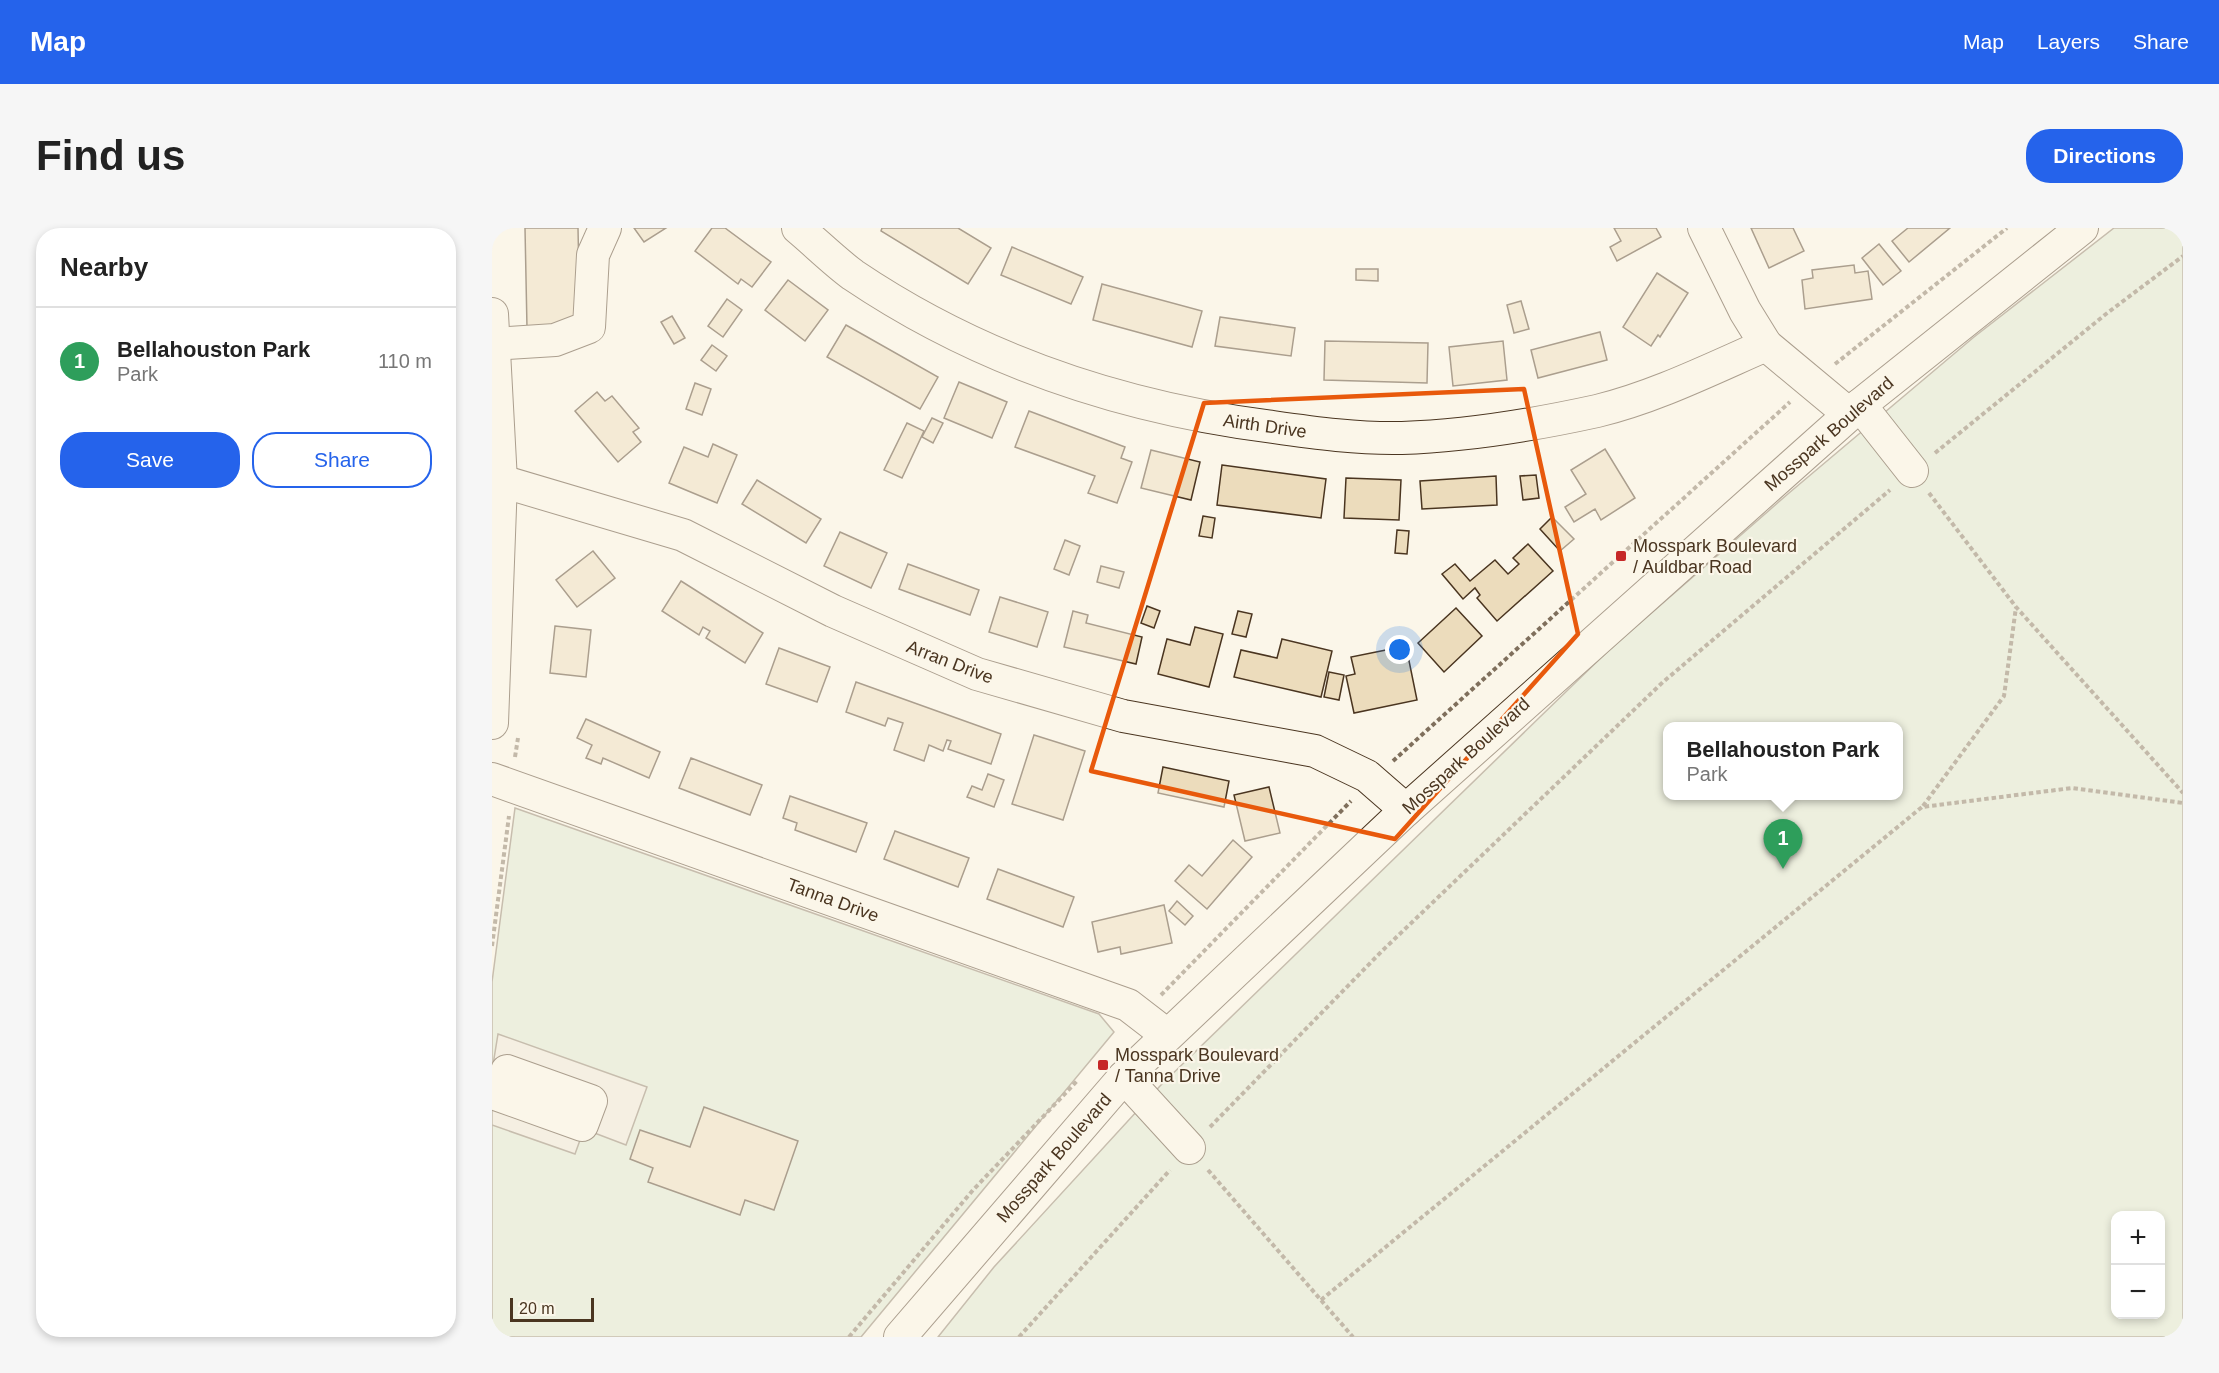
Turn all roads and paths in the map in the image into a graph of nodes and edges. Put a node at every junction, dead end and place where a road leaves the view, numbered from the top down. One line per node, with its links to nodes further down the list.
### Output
1 (605, 228): 6 (street)
2 (798, 228): 7 (street, Airth Drive)
3 (1704, 228): 7 (street)
4 (2082, 228): 8 (street, Mosspark Boulevard)
5 (2183, 256): 9 (path)
6 (493, 329): 10 (street)
7 (1766, 345): 8 (street)
8 (1854, 410): 9 (street); 17 (street, Mosspark Boulevard)
9 (1912, 471): 11 (path); 20 (path)
10 (501, 481): 12 (street); 17 (street, Arran Drive)
11 (2016, 607): 14 (path); 16 (path)
12 (492, 723)
13 (492, 779): 18 (street, Tanna Drive)
14 (2183, 793)
15 (2183, 803): 16 (path)
16 (1922, 807): 21 (path)
17 (1406, 810): 18 (street, Mosspark Boulevard)
18 (1167, 1035): 19 (street, Mosspark Boulevard)
19 (1124, 1077): 20 (street); 22 (street, Mosspark Boulevard)
20 (1189, 1149): 21 (path); 23 (path)
21 (1321, 1300): 24 (path)
22 (900, 1337)
23 (1019, 1337)
24 (1353, 1337)

